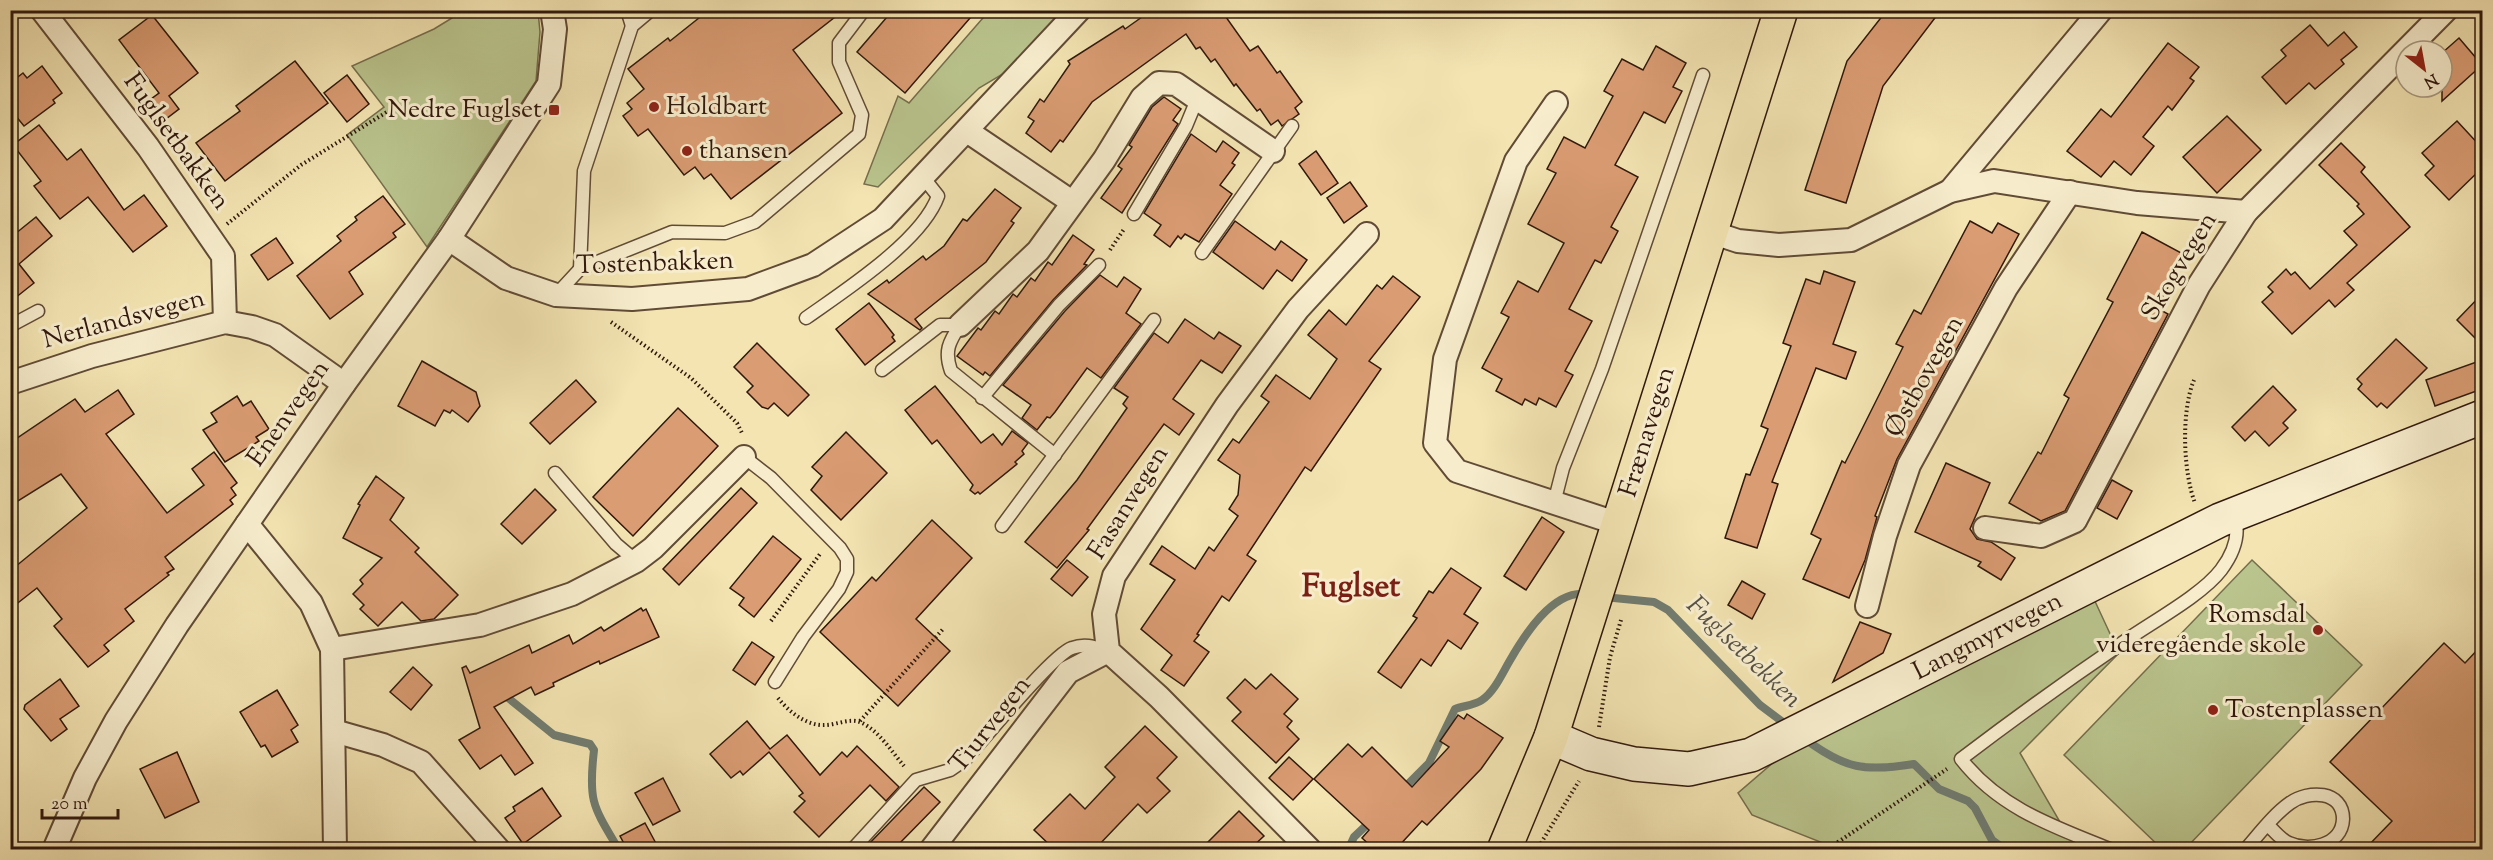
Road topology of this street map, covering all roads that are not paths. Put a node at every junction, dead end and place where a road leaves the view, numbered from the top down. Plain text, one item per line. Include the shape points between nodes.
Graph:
1 (42, 10) edge
2 (552, 10) edge
3 (627, 10) edge
4 (651, 10) edge
5 (864, 10) edge
6 (1079, 10) edge
7 (1780, 10) edge
8 (2101, 10) edge
9 (2446, 10) edge
10 (632, 26) junction
11 (1703, 75) dead end
12 (1198, 97) junction
13 (1556, 103) dead end
14 (1292, 126) dead end
15 (967, 131) junction
16 (1273, 151) junction
17 (923, 177) junction
18 (1950, 191) junction
19 (2070, 192) junction
20 (1071, 202) junction
21 (2246, 212) junction
22 (1134, 214) road end
23 (1711, 232) junction
24 (1367, 234) dead end
25 (449, 239) junction
26 (1202, 253) dead end
27 (1099, 265) road end
28 (580, 269) junction
29 (556, 295) junction
30 (38, 311) dead end
31 (806, 318) dead end
32 (1154, 320) dead end
33 (225, 322) junction
34 (960, 325) junction
35 (10, 326) edge
36 (882, 370) dead end
37 (10, 383) edge
38 (344, 384) junction
39 (982, 398) junction
40 (2482, 417) edge
41 (1055, 455) junction
42 (744, 457) joint
43 (555, 473) dead end
44 (1554, 503) junction
45 (2233, 514) junction
46 (247, 524) junction
47 (1619, 524) junction
48 (1002, 526) dead end
49 (1985, 528) dead end
50 (636, 561) junction
51 (1867, 606) dead end
52 (332, 649) junction
53 (1108, 651) junction
54 (775, 682) road end
55 (333, 731) junction
56 (1551, 737) junction
57 (2268, 825) junction
58 (54, 849) edge
59 (335, 849) edge
60 (499, 849) edge
61 (852, 849) edge
62 (931, 849) edge
63 (1310, 849) edge
64 (1504, 849) edge
65 (2112, 849) edge
66 (2245, 849) edge

1 - 33 street, Fuglsetbakken via 148,147 223,256
2 - 25 street, Enenvegen via 555,29 549,84
3 - 10 lane
4 - 10 lane
5 - 28 lane via 839,43 840,62 862,115 859,134 755,222 724,233 672,232
6 - 15 street, Tostenbakken
7 - 23 main road, Frænavegen
8 - 18 street
9 - 21 street, Skogvegen
10 - 28 lane via 584,171
11 - 44 lane via 1602,369 1563,468
12 - 16 street
12 - 20 street via 1176,84 1160,83 1142,98 1104,160
12 - 22 lane via 1186,126
13 - 44 street via 1516,161 1445,359 1435,443 1457,471
14 - 16 lane
15 - 17 street, Tostenbakken
15 - 20 street
16 - 26 lane
17 - 29 street, Tostenbakken via 883,219 813,265 748,289 632,298
17 - 31 lane via 938,196 926,219 858,281
18 - 19 street via 1994,181
18 - 23 street via 1851,240 1779,245 1738,241
19 - 21 street via 2137,203
19 - 51 street, Østbovegen via 2006,288 1909,465
20 - 34 street via 1038,251
21 - 49 street, Skogvegen via 2199,285 2075,521 2041,536
23 - 47 main road, Frænavegen
24 - 53 street, Fasanvegen via 1298,309 1227,405 1114,576 1104,614
25 - 29 street, Tostenbakken via 506,278
25 - 38 street, Enenvegen
27 - 39 lane via 1059,304
28 - 29 lane
30 - 35 lane
32 - 41 lane
33 - 37 street, Nerlandsvegen via 92,356
33 - 38 street, Nerlandsvegen via 274,335
34 - 36 lane via 940,325
34 - 39 lane via 947,344 946,356 951,371
38 - 46 street, Enenvegen
39 - 41 lane
40 - 45 main road, Langmyrvegen
41 - 48 lane
42 - 50 street
42 - 54 lane via 771,478 832,539 847,560 847,572 839,589
43 - 50 lane via 616,544
44 - 47 street
45 - 56 main road, Langmyrvegen via 1751,755 1689,769 1634,764 1591,754
45 - 65 lane via 2238,528 2234,547 2220,571 1961,759 1974,776 2005,802
46 - 52 street via 311,603
46 - 58 street, Enenvegen via 116,721 85,778
47 - 56 main road, Frænavegen
50 - 52 street via 572,594 480,625
52 - 55 street
53 - 61 lane via 1088,645 1070,648 966,759 950,770 916,780
53 - 62 street, Tiurvegen via 1068,672
53 - 63 street
55 - 59 street
55 - 60 street via 383,745 421,762
56 - 64 main road, Frænavegen
57 - 57 lane via 2287,843 2320,847 2339,832 2343,820 2341,808 2328,796 2312,793 2290,803
57 - 66 lane

